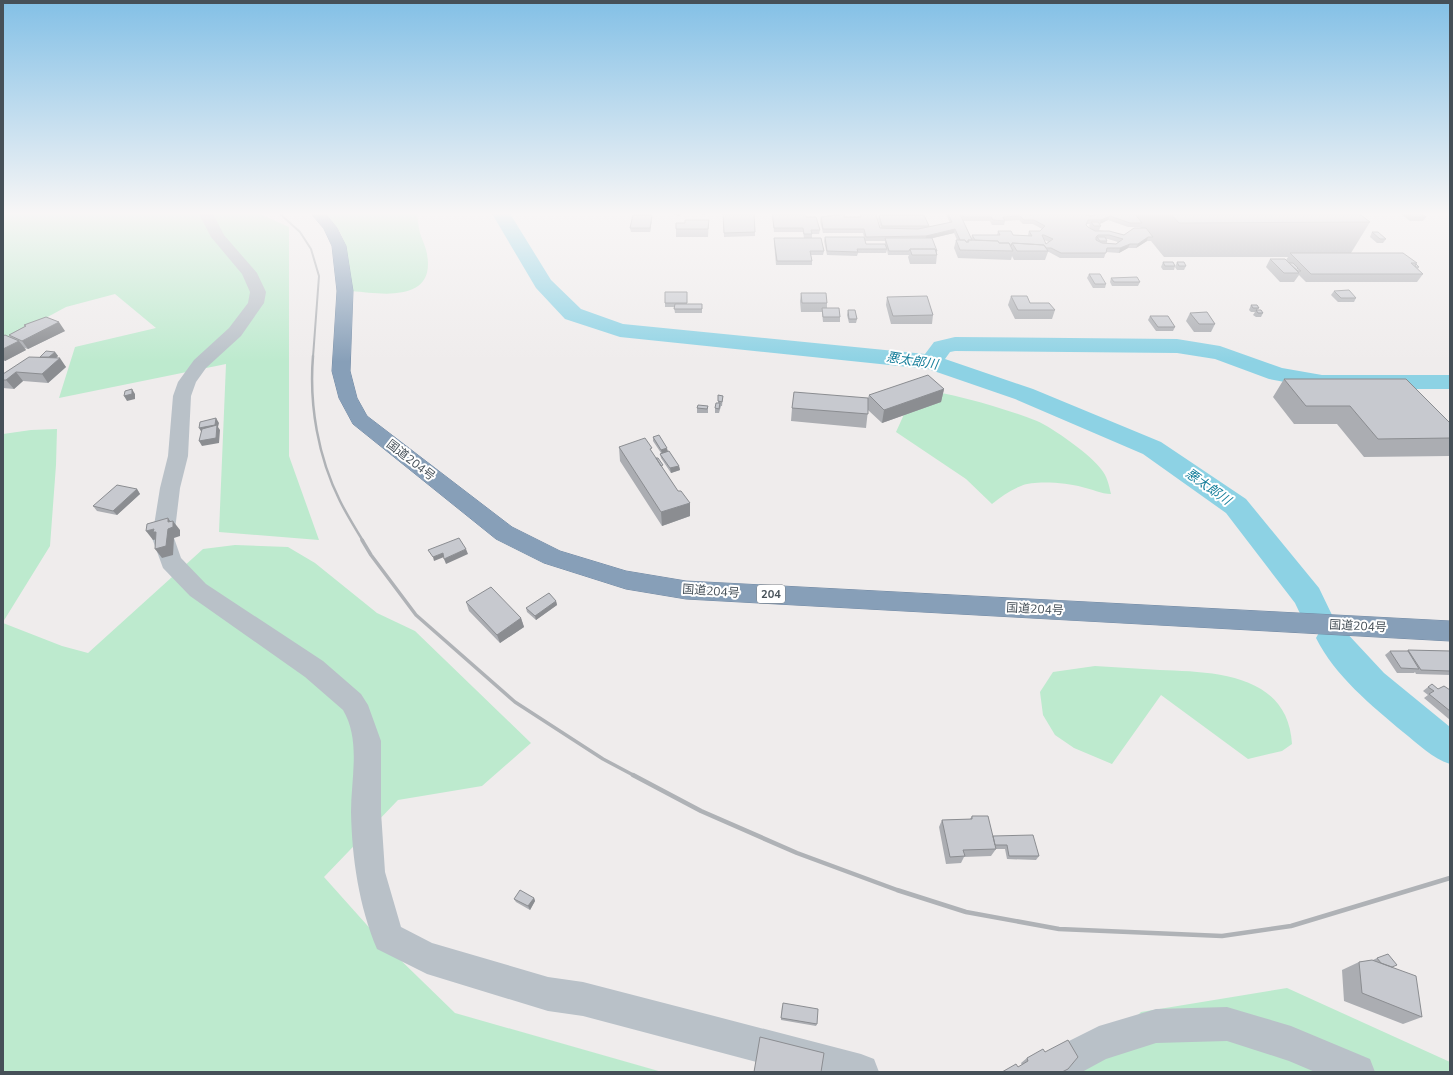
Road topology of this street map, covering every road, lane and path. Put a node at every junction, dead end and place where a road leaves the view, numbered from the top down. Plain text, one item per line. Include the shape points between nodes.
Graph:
1 (240, 262) edge
2 (341, 262) edge
3 (1450, 631) edge
4 (861, 1072) edge
5 (1046, 1072) edge
6 (1357, 1072) edge

1 - 4 street via 249,273 258,292 256,303 235,332 200,364 187,382 182,396 178,456 170,488 163,538 171,562 198,590 314,669 352,702 359,713 367,741 366,812 370,872 388,938 427,958 548,994 583,999
2 - 3 highway, 国道204号 / 204 via 345,291 342,371 348,398 360,420 504,534 552,557 626,580 686,590
5 - 6 street via 1099,1044 1156,1026 1227,1024 1291,1044

